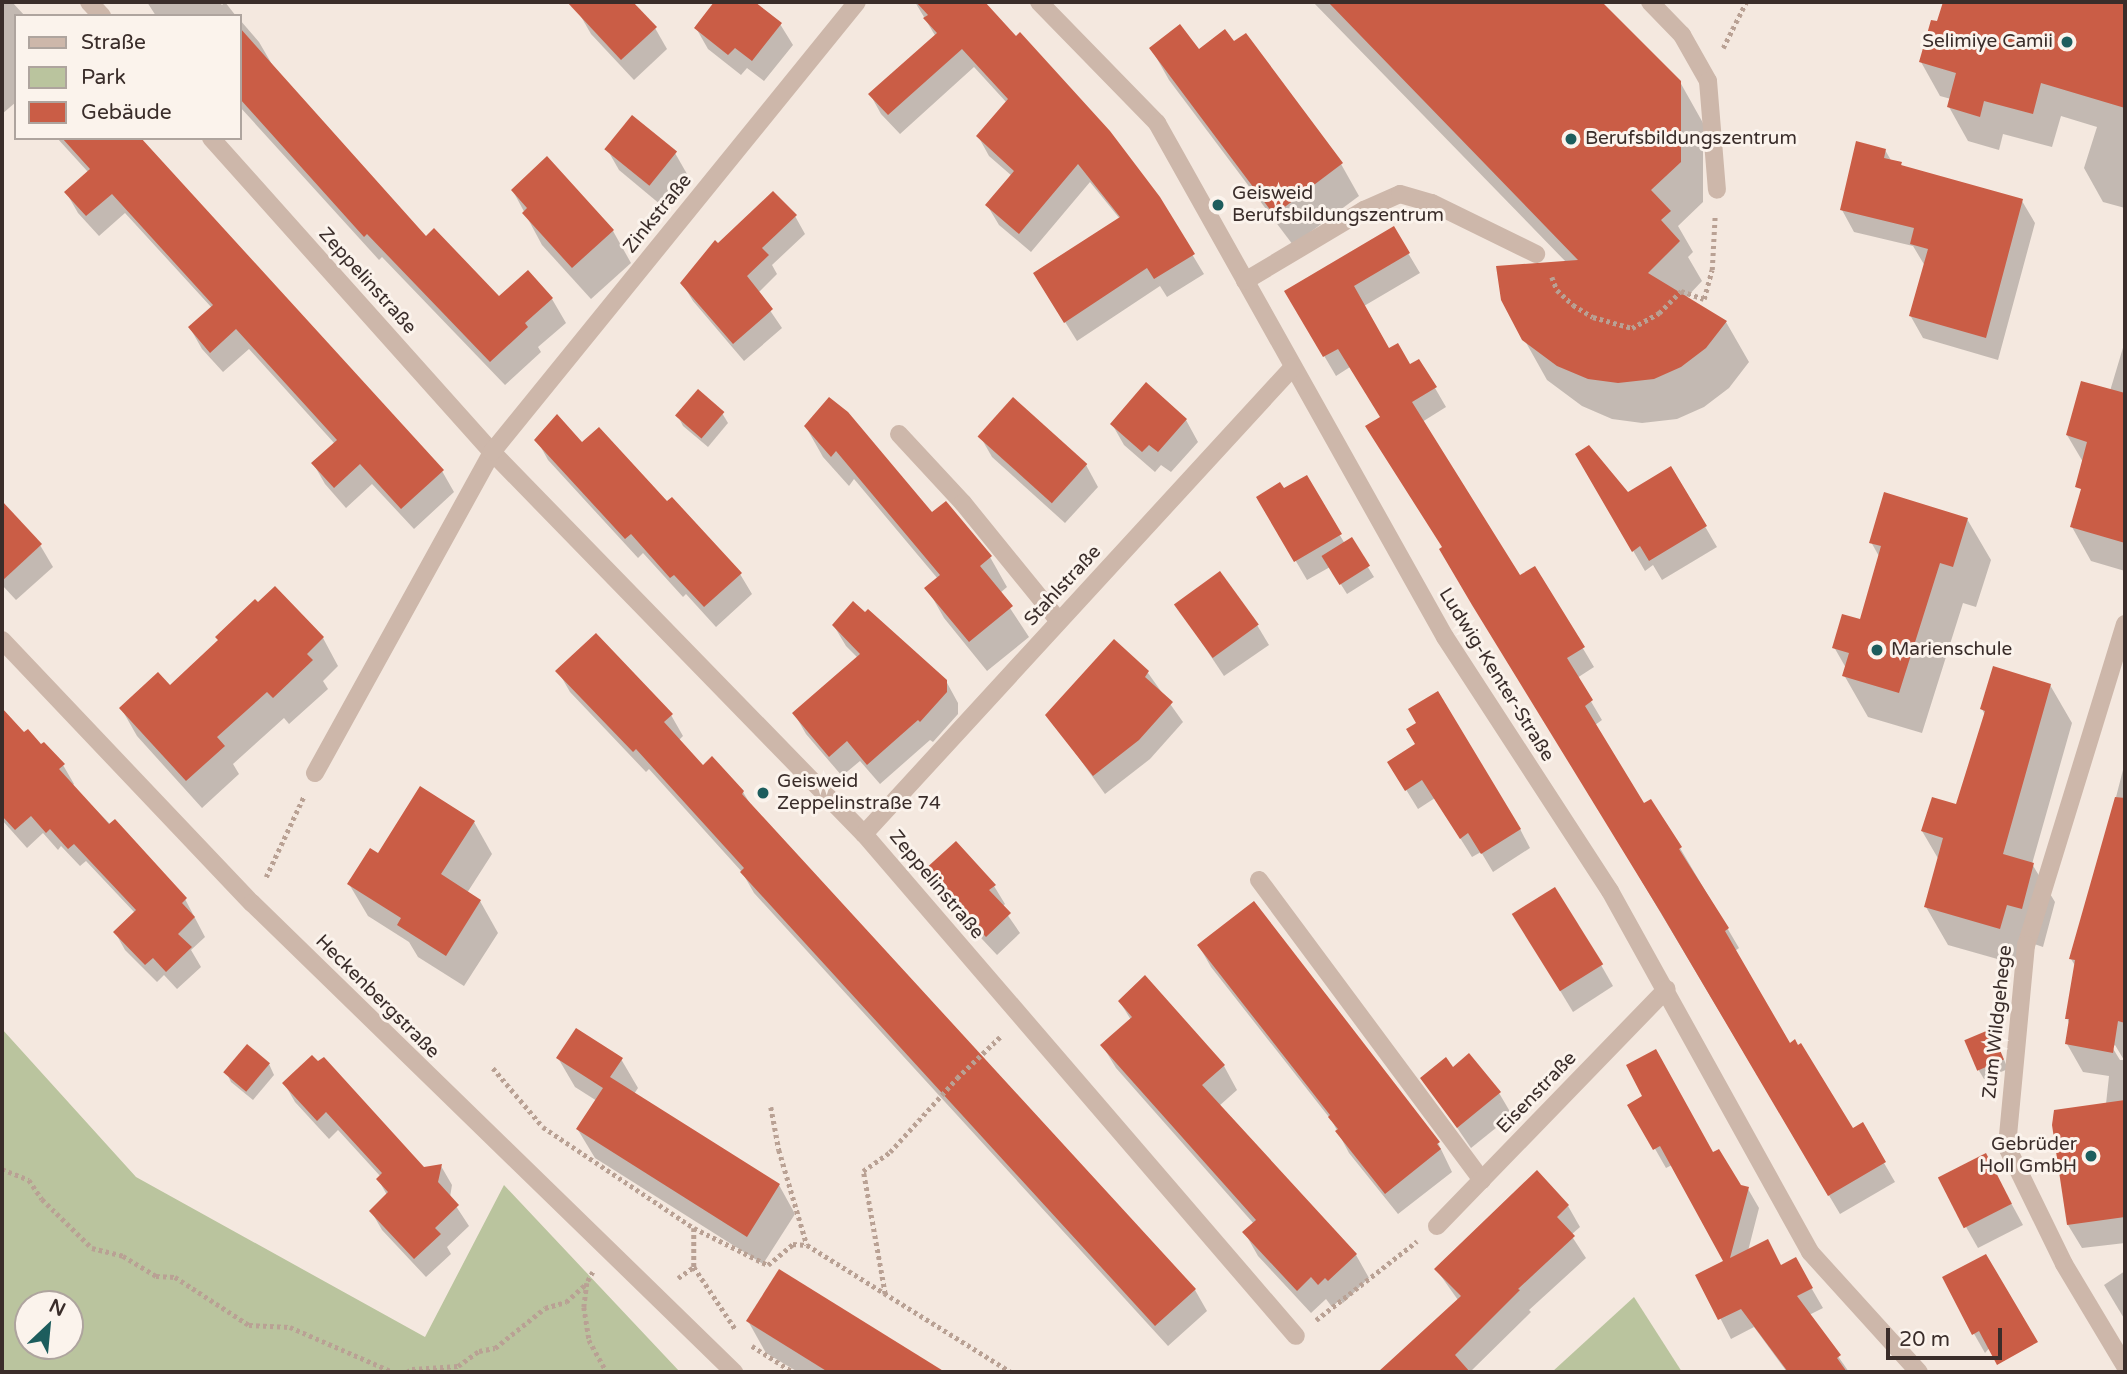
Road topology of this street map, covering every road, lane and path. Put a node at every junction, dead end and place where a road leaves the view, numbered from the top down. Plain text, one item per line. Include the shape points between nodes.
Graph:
1 (857, 2) edge
2 (1038, 2) edge
3 (1650, 2) edge
4 (1746, 2) edge
5 (1708, 81) junction
6 (213, 140) edge
7 (1717, 190) joint
8 (1536, 254) joint
9 (1245, 281) junction
10 (1293, 367) junction
11 (899, 434) dead end
12 (492, 452) junction
13 (1059, 621) junction
14 (2125, 624) edge
15 (2, 639) edge
16 (315, 774) joint
17 (864, 834) junction
18 (278, 852) dead end
19 (1259, 880) dead end
20 (1667, 989) junction
21 (1021, 1018) junction
22 (493, 1068) dead end
23 (771, 1107) dead end
24 (2, 1169) edge
25 (1482, 1180) junction
26 (1437, 1226) joint
27 (694, 1228) junction
28 (807, 1245) junction
29 (607, 1251) junction
30 (587, 1283) junction
31 (885, 1295) junction
32 (1296, 1336) joint
33 (743, 1338) dead end
34 (748, 1344) dead end
35 (2125, 1366) edge
36 (393, 1372) edge
37 (407, 1372) edge
38 (607, 1372) edge
39 (734, 1372) edge
40 (793, 1372) edge
41 (1011, 1372) edge
42 (1919, 1372) edge

1 - 12 street, Zinkstraße
2 - 9 street, Ludwig-Kenter-Straße via 1157,123
3 - 5 street via 1682,35
4 - 5 path
5 - 7 street
6 - 12 street, Zeppelinstraße
7 - 8 path via 1712,270 1704,299 1681,291 1658,313 1632,328 1593,317 1573,305 1557,290 1546,260
8 - 9 street via 1432,203 1401,194 1364,210
9 - 10 street, Ludwig-Kenter-Straße
10 - 13 street, Stahlstraße
10 - 20 street, Ludwig-Kenter-Straße via 1445,638 1610,891
11 - 13 street via 963,503
12 - 16 street
12 - 17 street, Zeppelinstraße
13 - 17 street, Stahlstraße
14 - 35 street, Zum Wildgehege via 2026,945 2007,1147 2064,1264
15 - 29 street, Heckenbergstraße via 252,903
16 - 18 path
17 - 21 street, Zeppelinstraße
19 - 25 street
20 - 25 street, Eisenstraße
20 - 42 street, Ludwig-Kenter-Straße via 1810,1252
21 - 31 path via 957,1078 890,1152 863,1171
21 - 32 street, Zeppelinstraße
22 - 27 path via 543,1127
23 - 28 path
24 - 36 path via 29,1180 92,1248 124,1256 156,1276 176,1277 249,1325 290,1327
25 - 26 street, Eisenstraße
26 - 32 path
27 - 28 path via 768,1265 793,1244
27 - 33 path via 694,1266
28 - 31 path
29 - 30 path
29 - 39 street, Heckenbergstraße
30 - 37 path via 566,1302 545,1308 495,1348 479,1351 458,1366
30 - 38 path via 584,1307 589,1340
31 - 41 path
34 - 40 path

